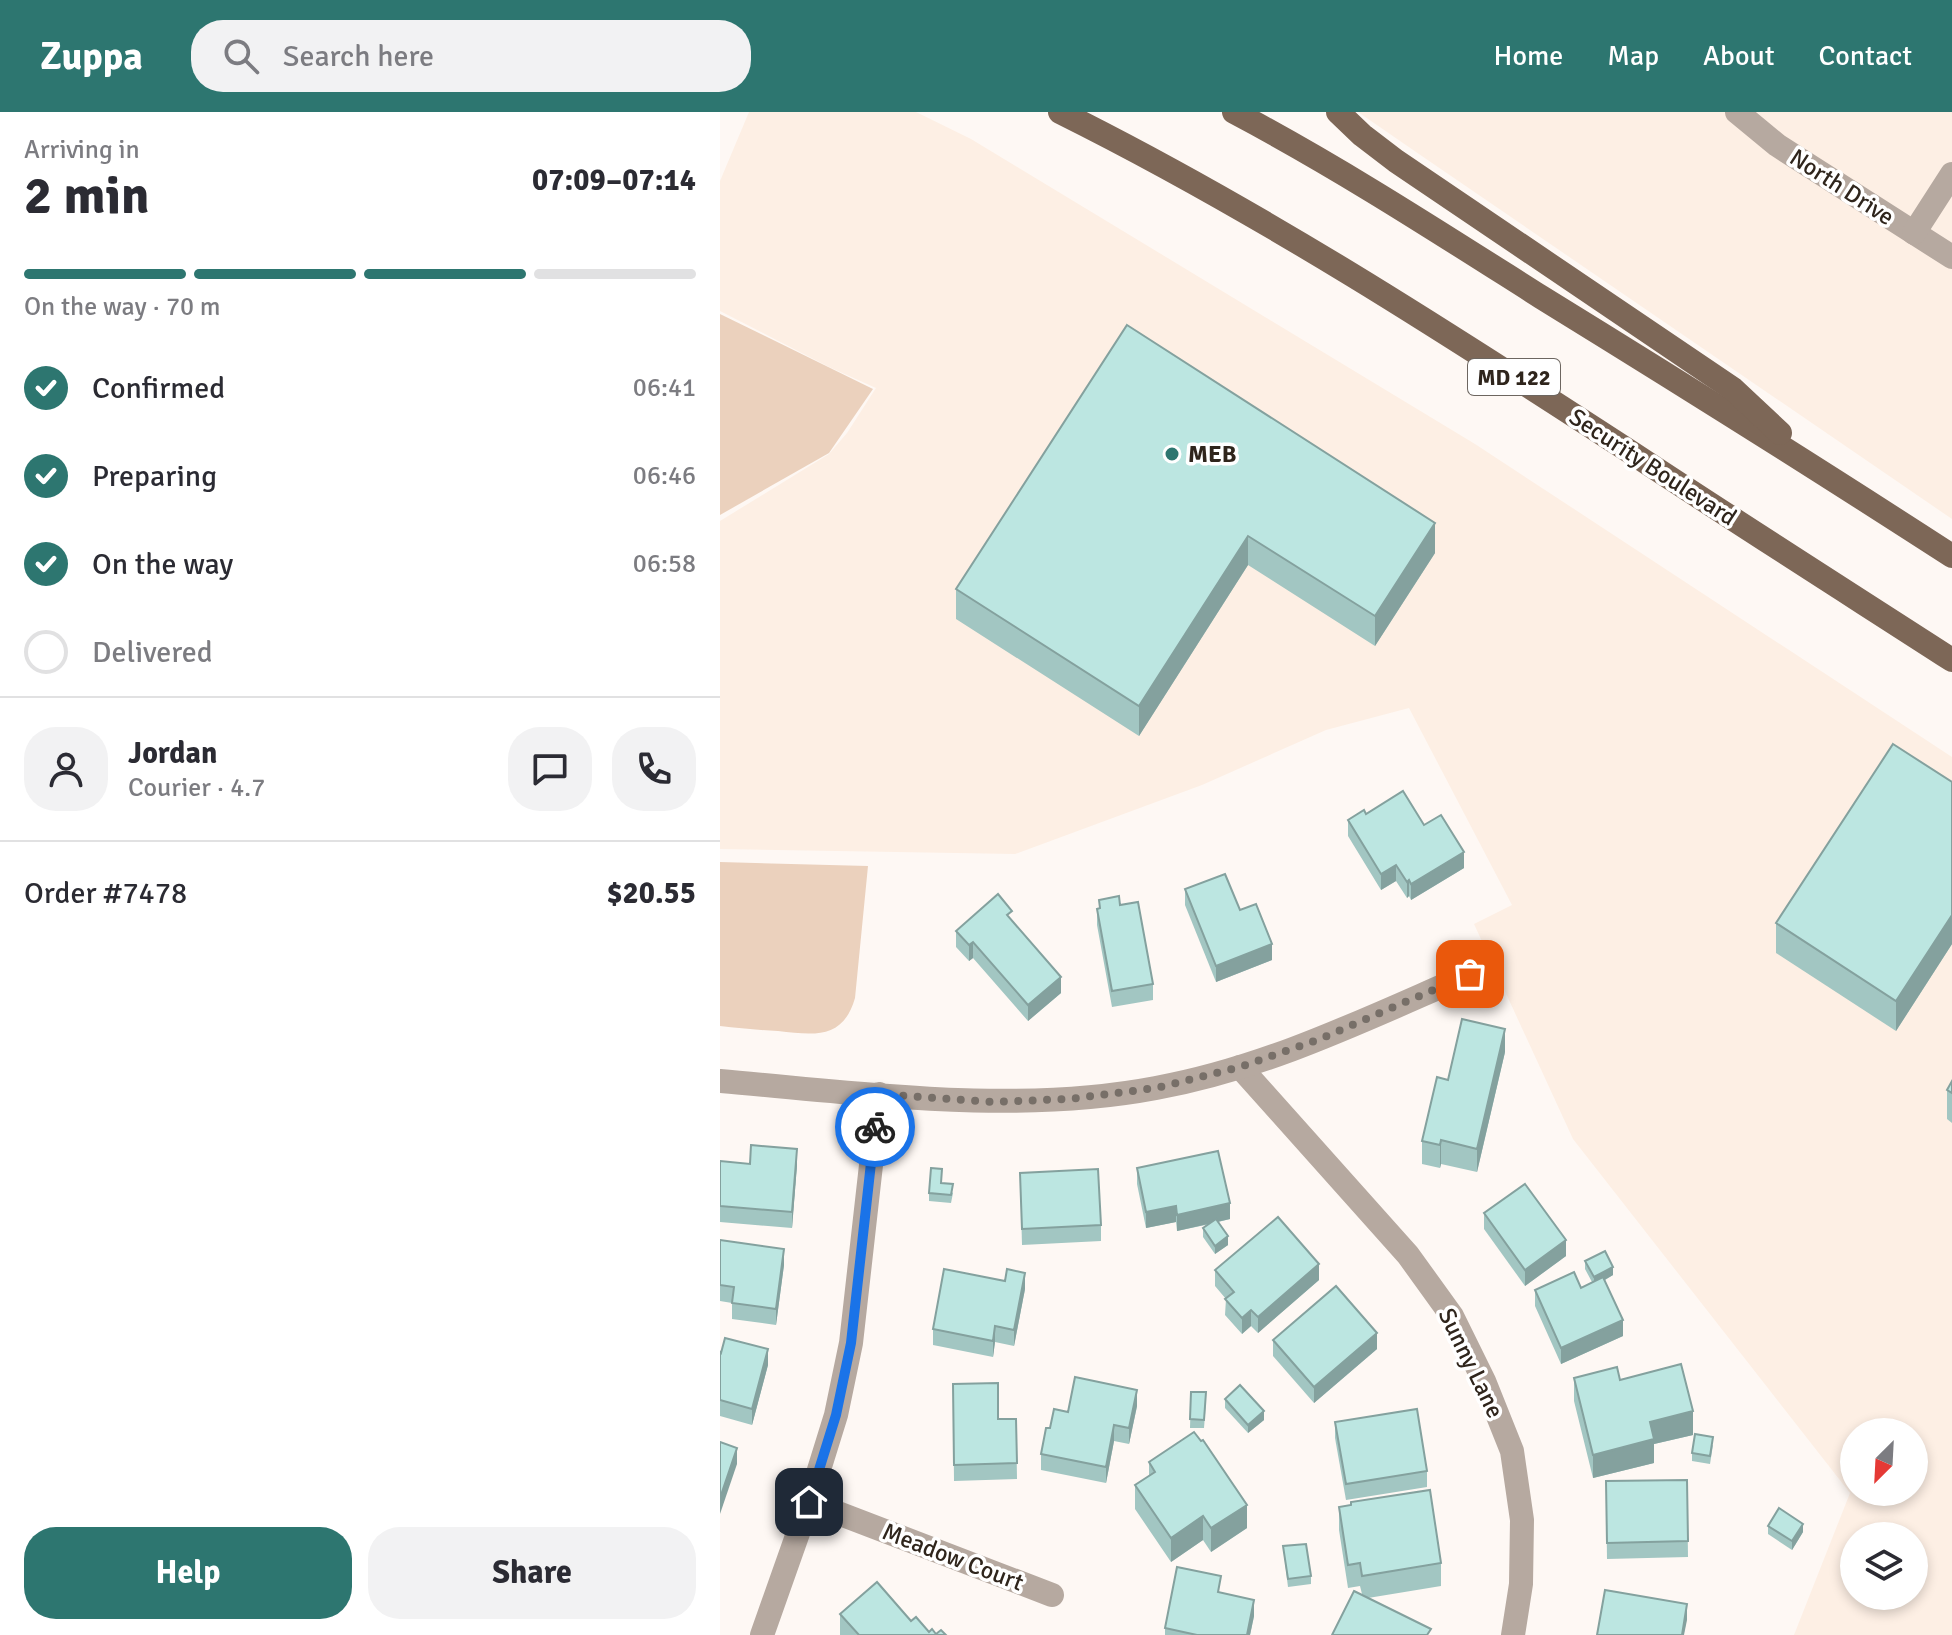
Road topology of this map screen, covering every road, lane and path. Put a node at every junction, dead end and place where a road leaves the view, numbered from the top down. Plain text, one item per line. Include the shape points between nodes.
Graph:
1 (1234, 112) edge
2 (1338, 112) edge
3 (1737, 112) edge
4 (1063, 113) edge
5 (1952, 174) edge
6 (1914, 233) junction
7 (1952, 257) edge
8 (1822, 472) junction
9 (1952, 556) edge
10 (1952, 660) edge
11 (1470, 974) dead end
12 (1240, 1067) junction
13 (720, 1081) edge
14 (879, 1094) junction
15 (809, 1502) junction
16 (1052, 1595) dead end
17 (762, 1635) edge
18 (1513, 1635) edge

1 - 8 main road via 1378,195
2 - 8 main road via 1396,161 1733,389
3 - 6 street, North Drive via 1777,145
4 - 10 main road, Security Boulevard / MD 122 via 1350,274
5 - 6 street
6 - 7 street, North Drive
8 - 9 main road
11 - 12 street via 1320,1039
12 - 14 street via 1156,1088 1069,1099 992,1102
12 - 18 street, Sunny Lane via 1408,1255 1452,1316 1484,1381 1512,1451 1522,1520
13 - 14 street
14 - 15 street via 851,1343
15 - 16 street, Meadow Court
15 - 17 street

